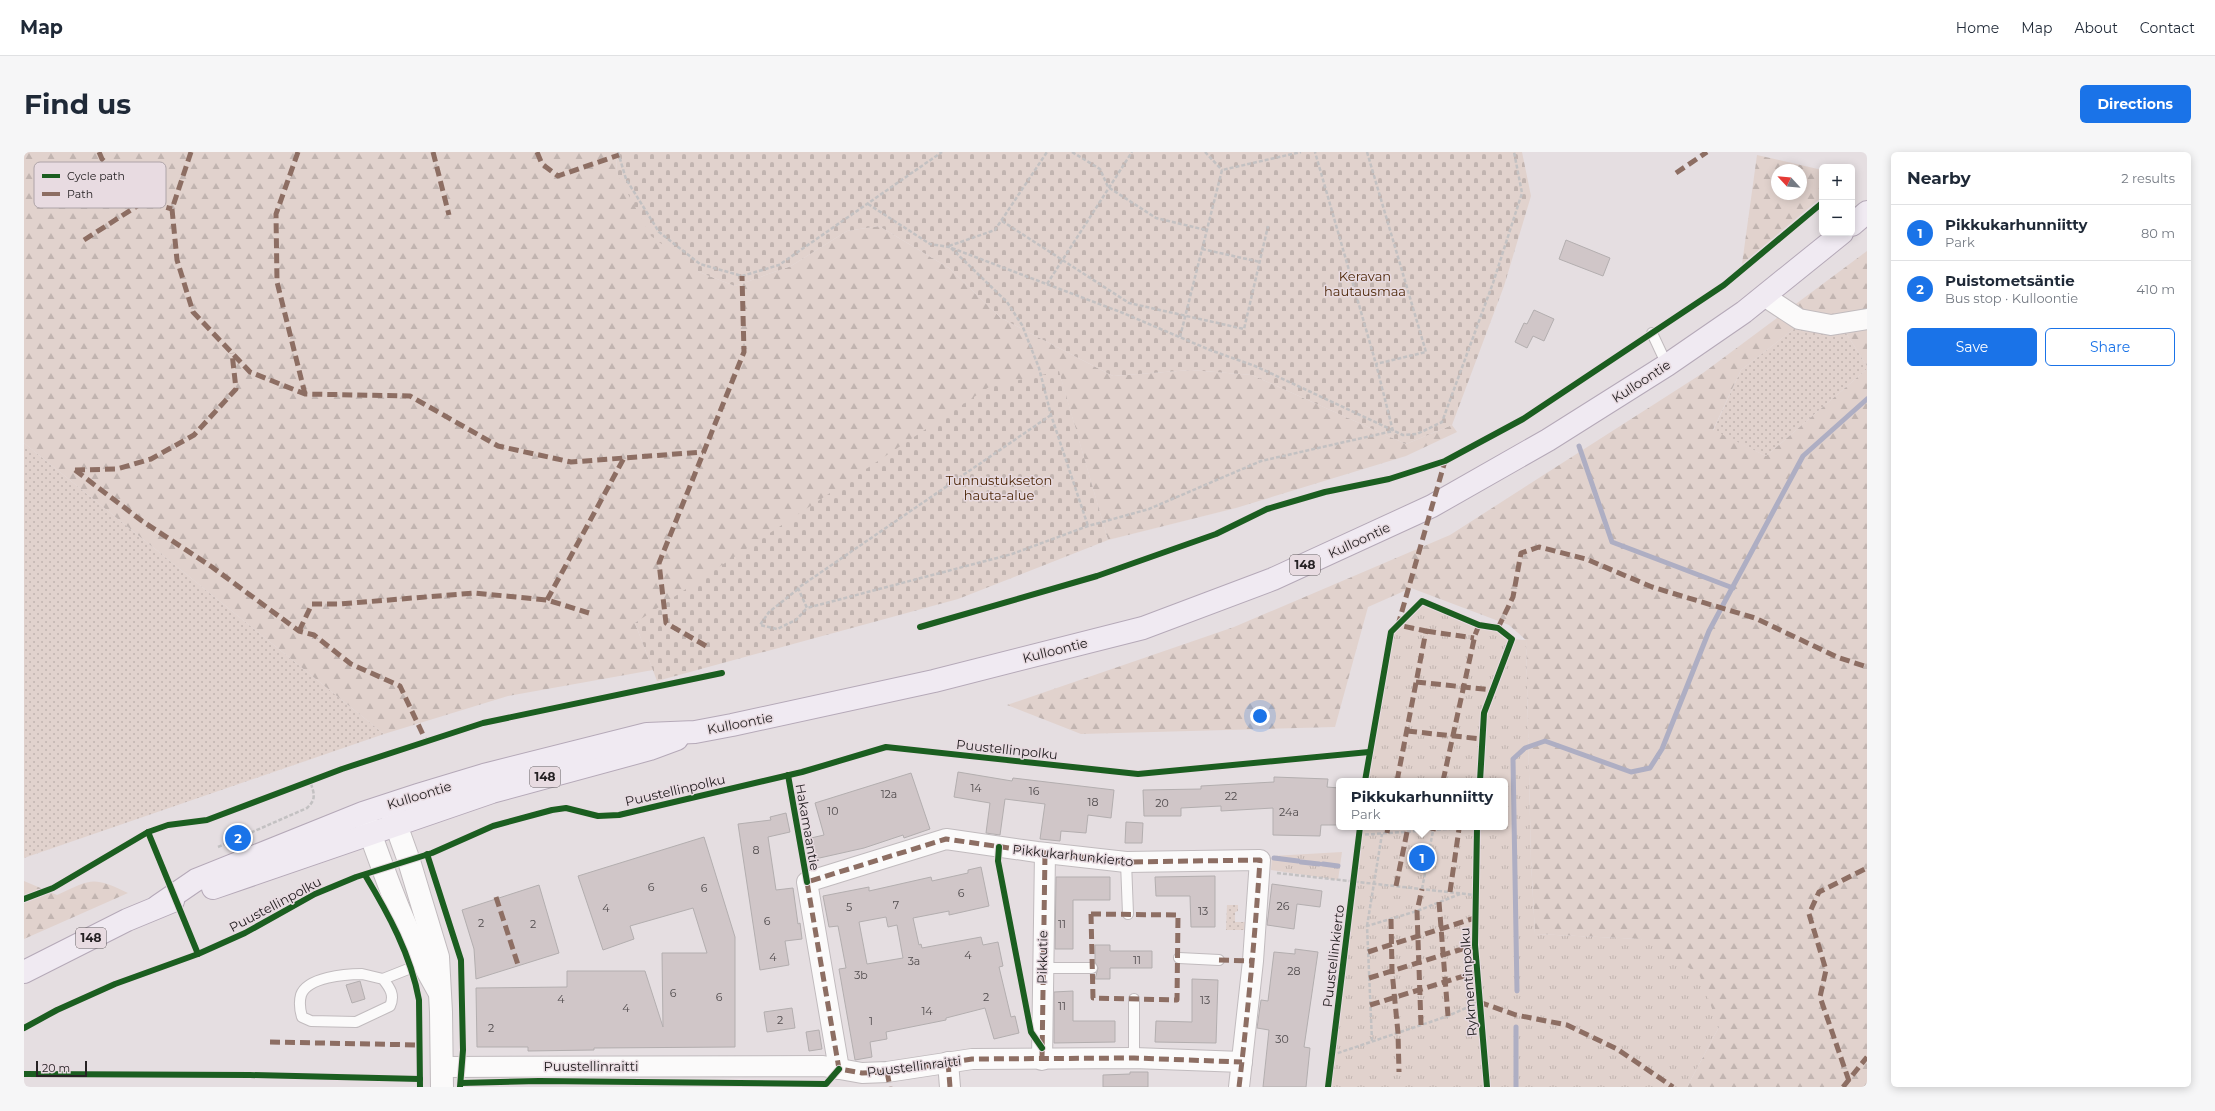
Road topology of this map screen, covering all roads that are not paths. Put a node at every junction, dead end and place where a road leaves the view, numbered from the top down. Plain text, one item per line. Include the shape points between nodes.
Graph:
1 (1867, 212) edge
2 (1855, 222) edge
3 (1838, 236) edge
4 (1764, 296) junction
5 (1867, 319) edge
6 (1652, 333) dead end
7 (1667, 365) junction
8 (695, 732) junction
9 (389, 804) junction
10 (363, 813) junction
11 (396, 826) junction
12 (371, 835) junction
13 (1045, 853) junction
14 (1126, 862) junction
15 (158, 906) junction
16 (1128, 914) dead end
17 (1178, 958) dead end
18 (430, 960) junction
19 (1219, 960) dead end
20 (1042, 968) junction
21 (1092, 968) dead end
22 (24, 972) edge
23 (383, 979) junction
24 (1134, 999) dead end
25 (1134, 1058) junction
26 (1042, 1060) junction
27 (948, 1062) junction
28 (1242, 1062) junction
29 (839, 1069) junction
30 (442, 1077) edge
31 (888, 1080) edge
32 (950, 1087) edge
33 (1239, 1087) edge

1 - 2 main road
3 - 4 main road, Kulloontie / 148
4 - 5 street via 1799,319 1831,325
4 - 7 main road, Kulloontie / 148
6 - 7 lane
7 - 8 main road, Kulloontie / 148 via 1548,440 1432,506 1273,580 1143,628 934,681
8 - 9 main road, Kulloontie / 148 via 647,734 484,775
8 - 11 main road, Kulloontie / 148 via 650,749 492,792
9 - 10 main road, Kulloontie / 148
9 - 11 street
10 - 12 street
10 - 15 main road, Kulloontie / 148 via 196,880
11 - 12 main road, Kulloontie / 148
11 - 18 street
12 - 15 main road, Kulloontie / 148
12 - 18 street
13 - 14 street, Pikkukarhunkierto
13 - 20 street, Pikkutie
13 - 29 street, Pikkukarhunkierto via 946,839 807,882
14 - 16 lane
14 - 28 street, Pikkukarhunkierto via 1260,860
15 - 22 main road, Kulloontie / 148
17 - 19 lane
18 - 23 lane
18 - 30 street via 440,994
20 - 21 lane
20 - 26 street, Pikkutie
23 - 23 lane via 391,990 393,999 390,1006 378,1013 356,1022 311,1020 302,1017 301,994 313,983 352,974
24 - 25 lane
25 - 26 street, Puustellinraitti
25 - 28 street, Puustellinraitti
26 - 27 street, Puustellinraitti via 972,1059
27 - 31 street, Puustellinraitti
27 - 32 street
28 - 33 street
29 - 30 street, Puustellinraitti via 823,1066
29 - 31 street, Puustellinraitti

